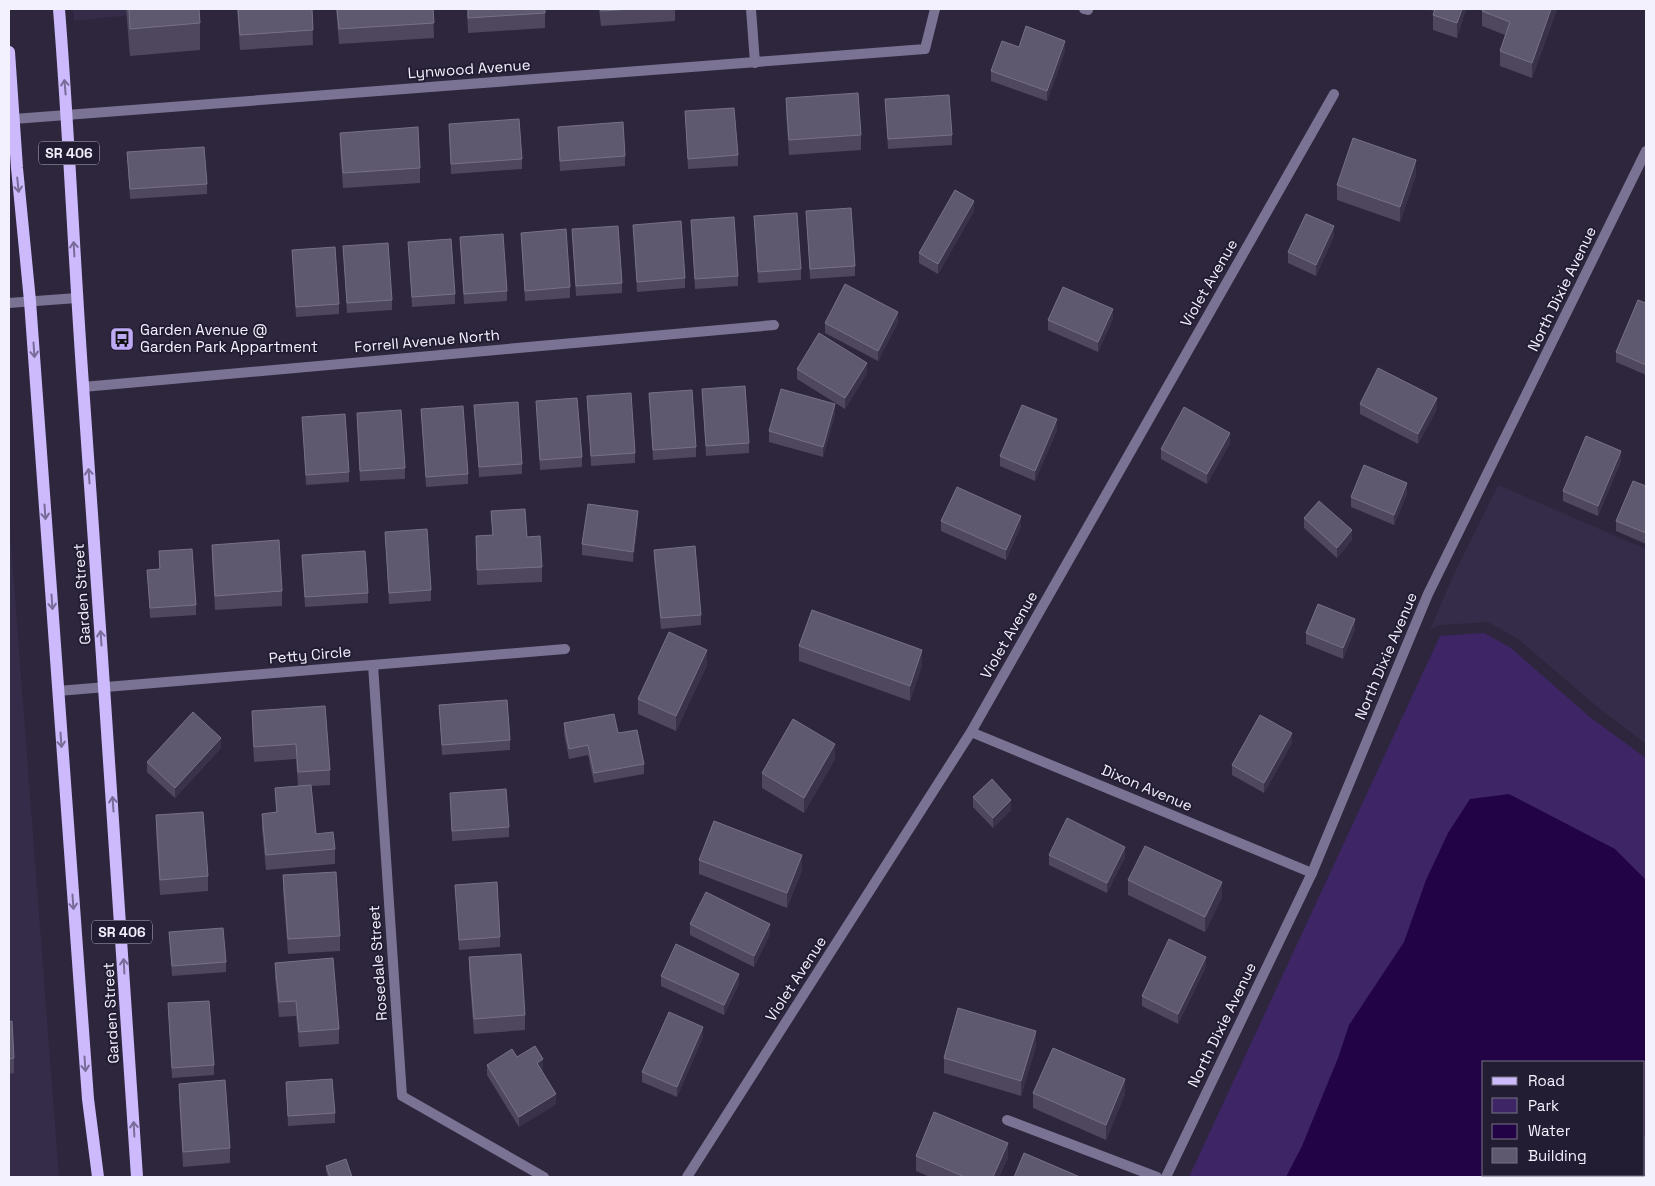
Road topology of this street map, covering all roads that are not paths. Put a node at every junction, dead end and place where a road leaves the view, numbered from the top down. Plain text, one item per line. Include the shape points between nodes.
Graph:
1 (58, 9) edge
2 (751, 9) edge
3 (936, 9) edge
4 (9, 52) edge
5 (755, 62) junction
6 (1334, 94) dead end
7 (68, 115) junction
8 (14, 119) junction
9 (1646, 151) edge
10 (77, 298) junction
11 (30, 301) junction
12 (9, 303) edge
13 (774, 325) dead end
14 (83, 387) junction
15 (565, 650) dead end
16 (373, 665) junction
17 (104, 686) junction
18 (58, 691) junction
19 (971, 732) junction
20 (1312, 873) junction
21 (1007, 1120) dead end
22 (98, 1177) edge
23 (137, 1177) edge
24 (544, 1177) edge
25 (687, 1177) edge
26 (1157, 1177) edge
27 (1166, 1177) edge

7 -> 1 main road, Garden Street / SR 406
2 - 5 street
3 - 5 street, Lynwood Avenue via 925,50
4 - 8 main road, Garden Street / SR 406
5 - 7 street, Lynwood Avenue
6 - 19 street, Violet Avenue
7 - 8 street, Lynwood Avenue
10 -> 7 main road, Garden Street / SR 406
8 -> 11 main road, Garden Street / SR 406
9 - 20 street, North Dixie Avenue via 1428,594
10 - 11 street
10 - 14 main road, Garden Street / SR 406
11 - 12 street
11 -> 18 main road, Garden Street / SR 406
13 - 14 street, Forrell Avenue North
17 -> 14 main road, Garden Street / SR 406
15 - 16 street, Petty Circle
16 - 17 street, Petty Circle
16 - 24 street, Rosedale Street via 402,1096
17 - 18 street, Petty Circle
23 -> 17 main road, Garden Street / SR 406
18 -> 22 main road, Garden Street / SR 406 via 88,1099
19 - 20 street, Dixon Avenue
19 - 25 street, Violet Avenue
20 - 27 street, North Dixie Avenue
21 - 26 street

